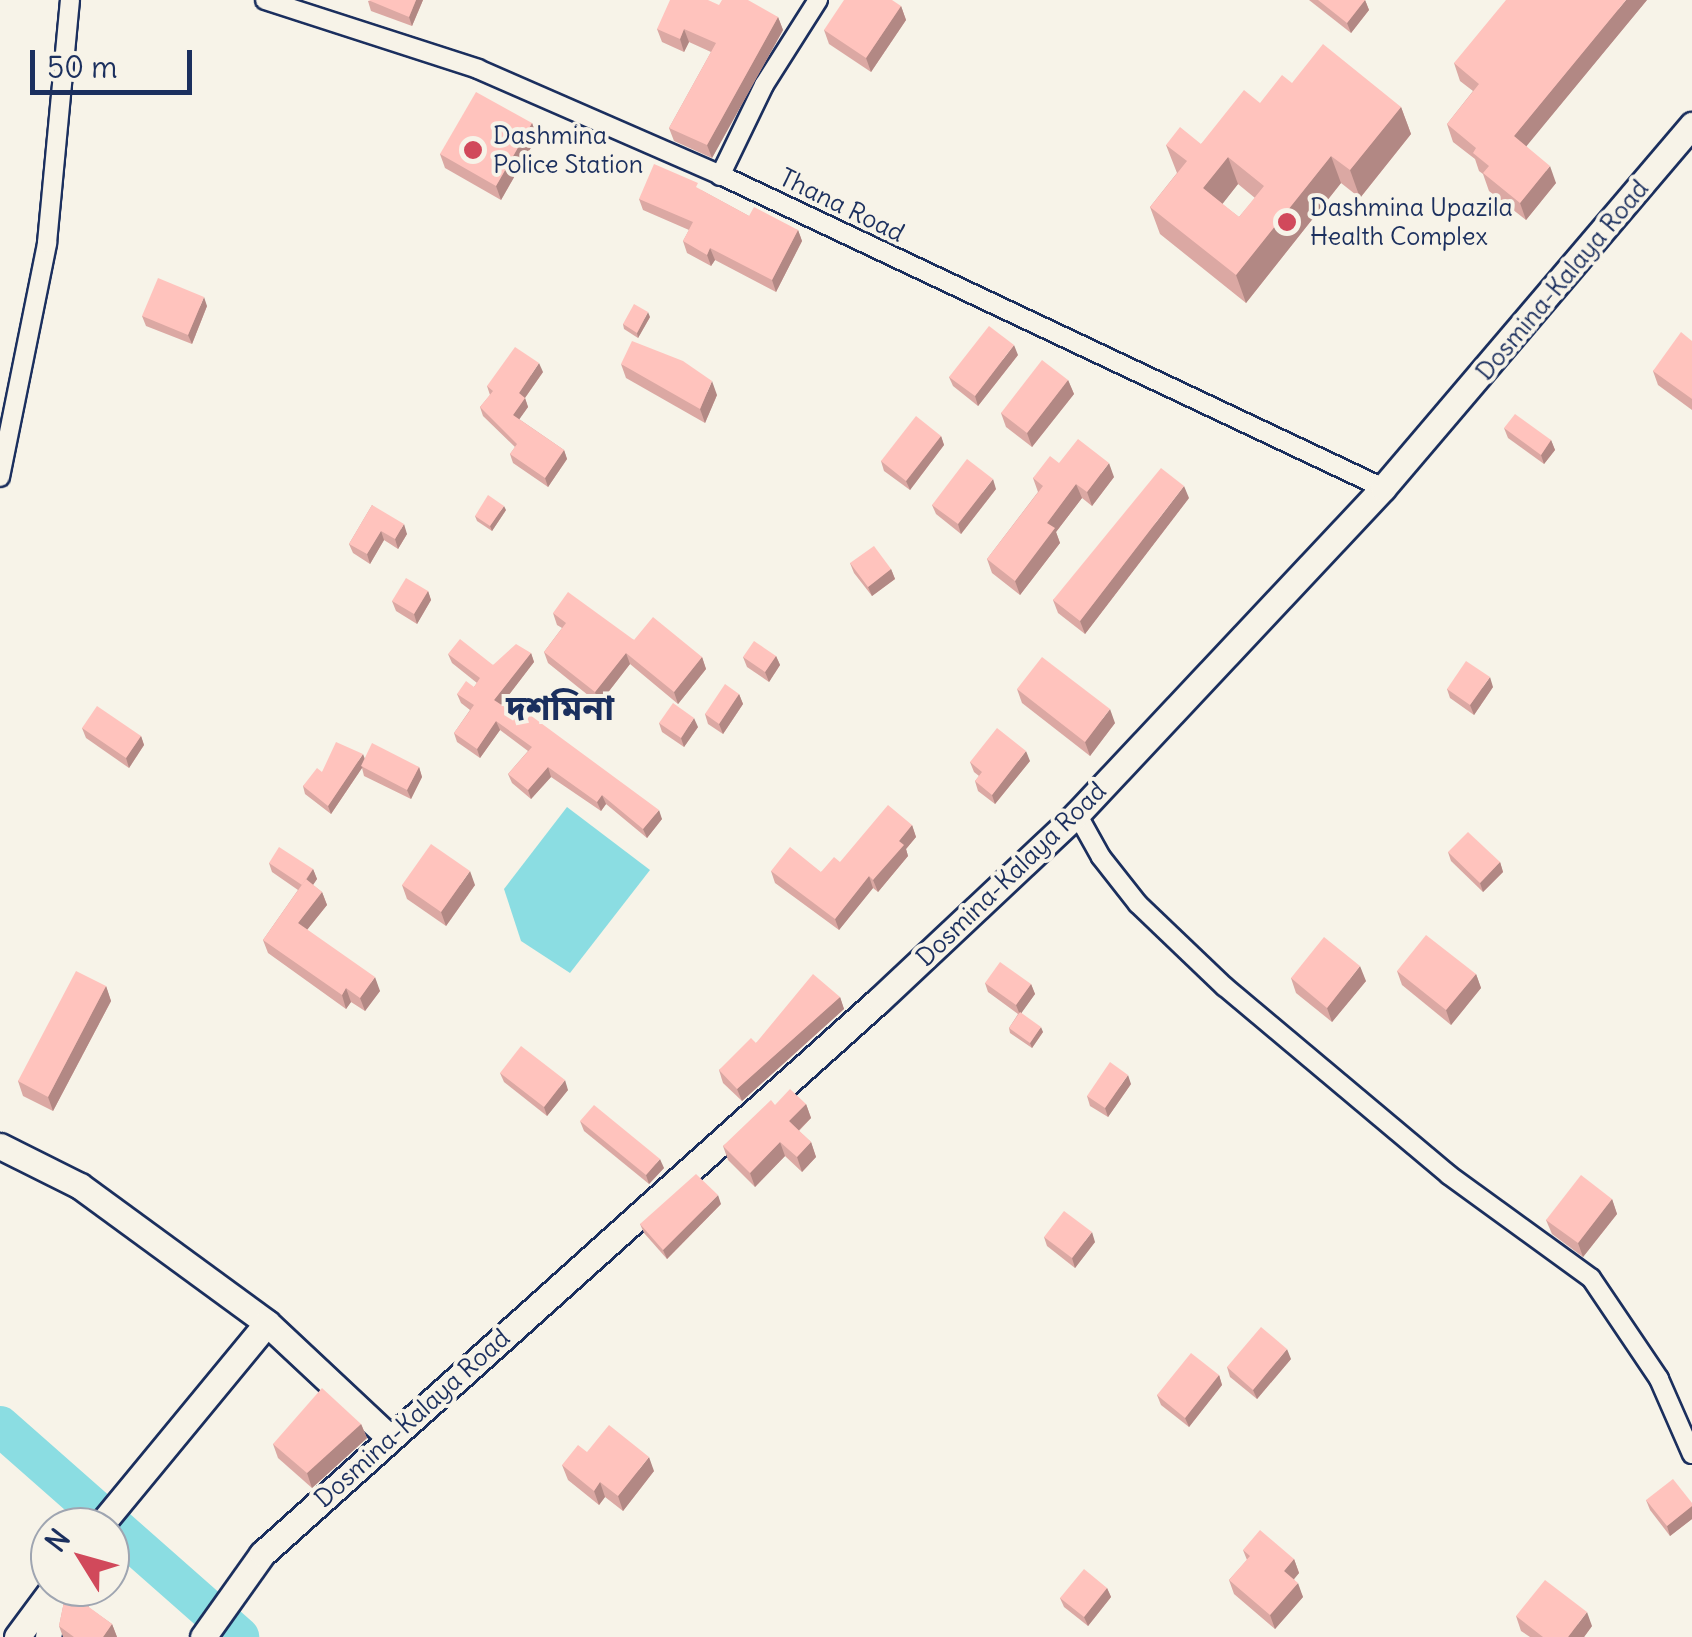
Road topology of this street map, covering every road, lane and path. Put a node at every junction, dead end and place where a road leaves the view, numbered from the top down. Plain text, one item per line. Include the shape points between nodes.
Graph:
1 (70, 0) edge
2 (265, 0) edge
3 (818, 0) edge
4 (1692, 125) edge
5 (720, 176) junction
6 (0, 477) edge
7 (1383, 488) junction
8 (1077, 814) junction
9 (7, 1150) edge
10 (266, 1323) junction
11 (390, 1437) junction
12 (1692, 1454) edge
13 (115, 1507) edge
14 (41, 1607) edge
15 (53, 1607) edge
16 (18, 1637) edge
17 (48, 1637) edge
18 (203, 1637) edge

1 - 6 street via 47,243
2 - 5 street, Thana Road via 478,70
3 - 5 street via 764,86
4 - 7 street, Dosmina-Kalaya Road
5 - 7 street, Thana Road
7 - 8 street, Dosmina-Kalaya Road
8 - 11 street, Dosmina-Kalaya Road
8 - 12 street via 1138,904 1225,987 1449,1174 1591,1278 1659,1379
9 - 10 street via 80,1186
10 - 11 street
10 - 13 street
11 - 18 street, Dosmina-Kalaya Road via 262,1554
14 - 16 street
15 - 17 street

